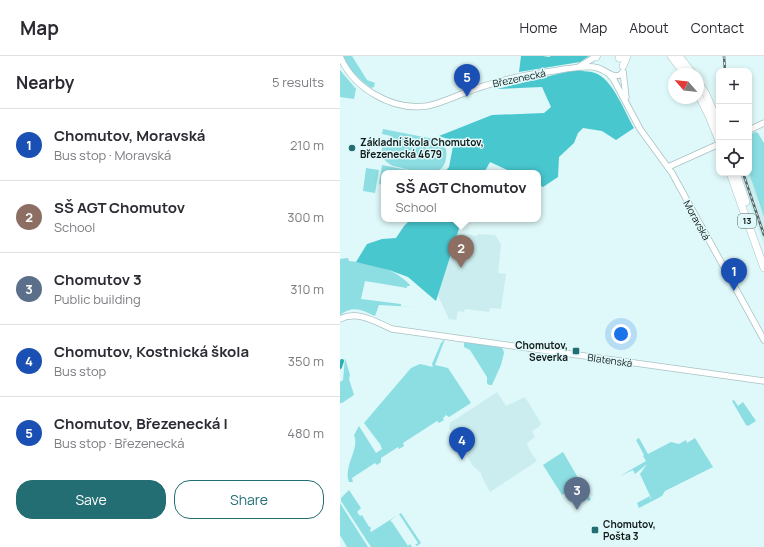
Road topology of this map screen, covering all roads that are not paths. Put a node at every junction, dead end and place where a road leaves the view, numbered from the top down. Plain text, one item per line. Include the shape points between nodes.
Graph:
1 (340, 56) edge
2 (596, 56) edge
3 (627, 56) edge
4 (671, 56) edge
5 (679, 56) edge
6 (619, 57) edge
7 (578, 67) junction
8 (599, 68) junction
9 (680, 68) edge
10 (688, 68) edge
11 (623, 69) junction
12 (609, 74) junction
13 (704, 91) edge
14 (627, 103) junction
15 (703, 104) edge
16 (716, 118) edge
17 (764, 123) edge
18 (752, 129) edge
19 (717, 140) edge
20 (716, 143) edge
21 (668, 167) junction
22 (731, 176) edge
23 (737, 176) edge
24 (764, 256) edge
25 (764, 268) edge
26 (340, 319) edge
27 (764, 340) edge
28 (764, 382) edge

1 - 7 street, Březenecká via 345,67 366,88 380,98 409,106 426,106 441,102 514,77
2 - 7 street
2 - 8 street
3 - 11 highway
4 - 9 highway
5 - 10 highway
6 - 11 street
7 - 8 street
8 - 12 street
11 - 12 street via 620,76
11 - 14 street
12 - 14 street
13 - 16 highway
14 - 21 street, Moravská via 640,129
15 - 19 highway
17 - 18 street
20 - 21 street
21 - 27 street, Moravská
22 - 25 highway, 13
23 - 24 highway, 13
26 - 28 street, Blatenská via 358,315 392,328

